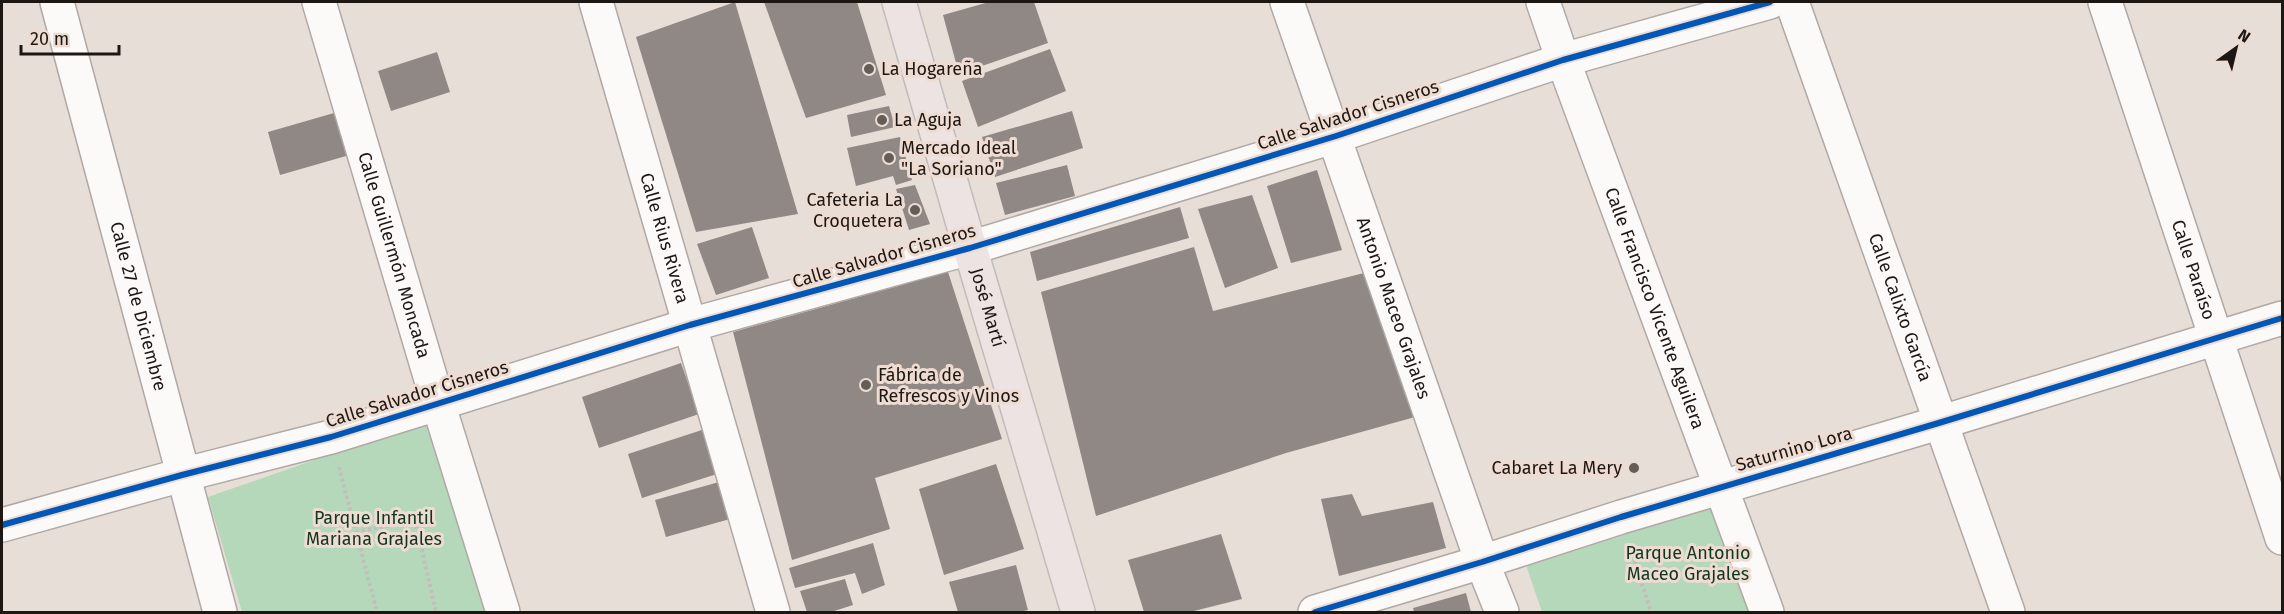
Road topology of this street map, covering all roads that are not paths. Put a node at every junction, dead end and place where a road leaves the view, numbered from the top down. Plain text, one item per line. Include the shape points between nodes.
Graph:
1 (57, 2) edge
2 (319, 2) edge
3 (596, 2) edge
4 (900, 2) edge
5 (1287, 2) edge
6 (1544, 2) edge
7 (1770, 2) edge
8 (1792, 2) edge
9 (2105, 2) edge
10 (1563, 60) junction
11 (1336, 136) junction
12 (970, 248) junction
13 (2283, 318) edge
14 (690, 325) junction
15 (2216, 338) junction
16 (438, 403) junction
17 (1942, 422) junction
18 (182, 475) junction
19 (1720, 486) junction
20 (2, 525) edge
21 (2283, 538) edge
22 (1482, 562) junction
23 (220, 612) edge
24 (503, 612) edge
25 (773, 612) edge
26 (1078, 612) edge
27 (1315, 612) edge
28 (1502, 612) edge
29 (1767, 612) edge
30 (2008, 612) edge

1 - 18 street, Calle 27 de Diciembre
2 - 16 street, Calle Guillermón Moncada
3 - 14 street, Calle Rius Rivera
4 - 12 main road, José Martí
5 - 11 street, Antonio Maceo Grajales
6 - 10 street, Calle Francisco Vicente Aguilera
7 - 10 street, Calle Salvador Cisneros
8 - 17 street, Calle Calixto García
9 - 15 street, Calle Paraíso
10 - 11 street, Calle Salvador Cisneros
10 - 19 street, Calle Francisco Vicente Aguilera
11 - 12 street, Calle Salvador Cisneros
11 - 22 street, Antonio Maceo Grajales
12 - 14 street, Calle Salvador Cisneros
12 - 26 main road, José Martí
13 - 15 street, Saturnino Lora
14 - 16 street, Calle Salvador Cisneros
14 - 25 street, Calle Rius Rivera
15 - 17 street, Saturnino Lora
15 - 21 street, Calle Paraíso
16 - 18 street, Calle Salvador Cisneros via 331,437
16 - 24 street, Calle Guillermón Moncada
17 - 19 street, Saturnino Lora
17 - 30 street, Calle Calixto García
18 - 20 street, Calle Salvador Cisneros
18 - 23 street, Calle 27 de Diciembre
19 - 22 street, Saturnino Lora
19 - 29 street, Calle Francisco Vicente Aguilera
22 - 27 street, Saturnino Lora
22 - 28 street, Antonio Maceo Grajales

